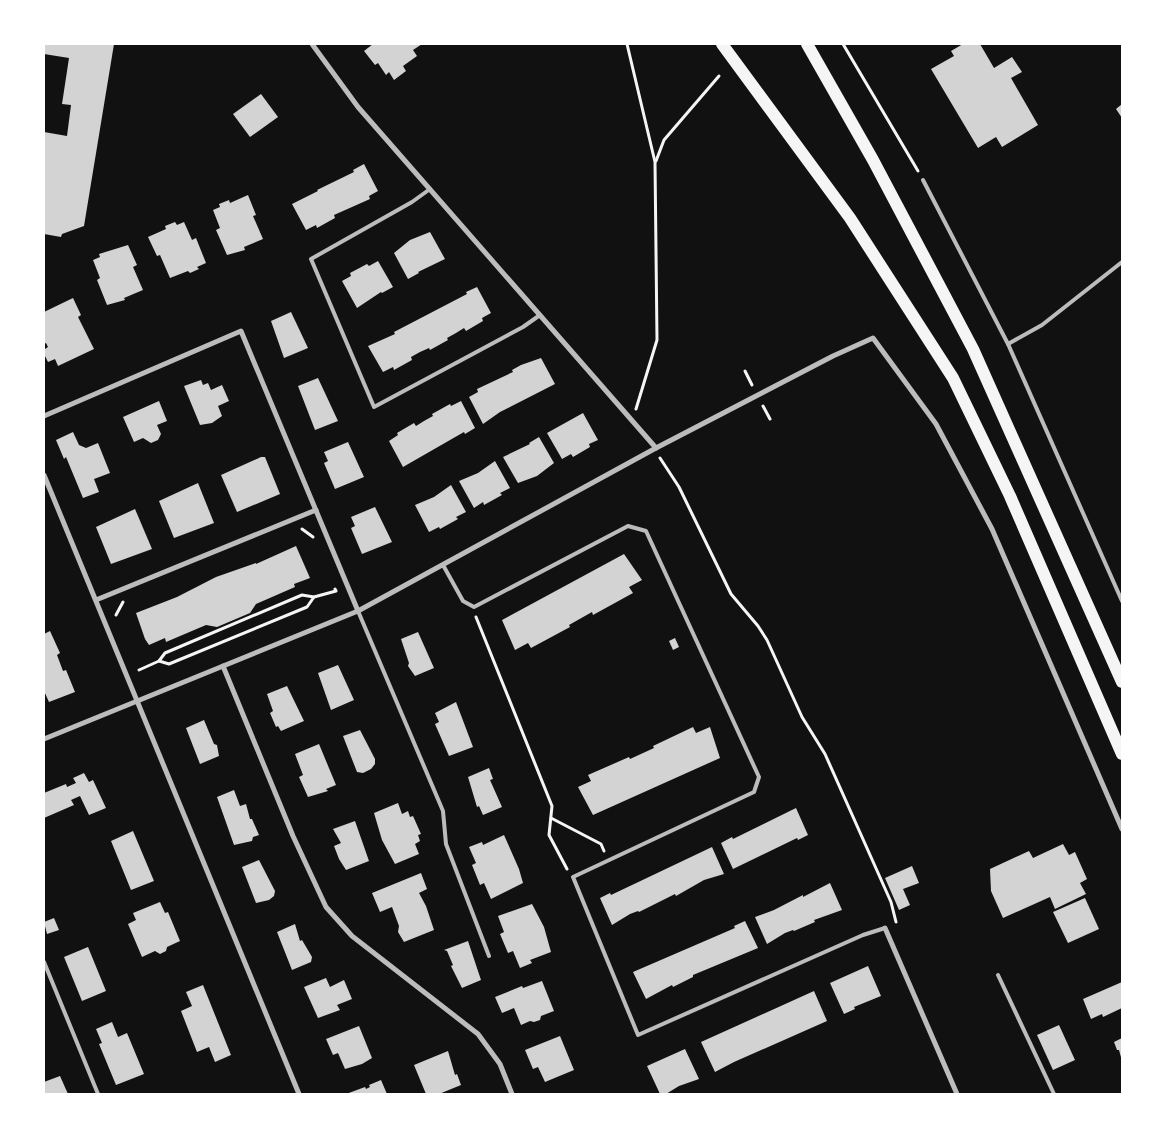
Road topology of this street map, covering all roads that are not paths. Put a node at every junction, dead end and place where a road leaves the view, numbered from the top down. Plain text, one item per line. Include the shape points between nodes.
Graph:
1 (312, 44) edge
2 (722, 44) edge
3 (807, 44) edge
4 (923, 180) road end
5 (430, 189) junction
6 (1122, 262) edge
7 (540, 316) junction
8 (1008, 344) junction
9 (44, 416) edge
10 (656, 448) junction
11 (44, 475) edge
12 (316, 510) junction
13 (443, 565) junction
14 (96, 600) junction
15 (1122, 601) edge
16 (358, 611) junction
17 (223, 666) junction
18 (1122, 682) edge
19 (138, 702) junction
20 (44, 739) edge
21 (1122, 754) edge
22 (1122, 829) edge
23 (885, 928) joint
24 (489, 956) dead end
25 (44, 962) edge
26 (998, 975) dead end
27 (98, 1094) edge
28 (299, 1094) edge
29 (512, 1094) edge
30 (957, 1094) edge
31 (1054, 1094) edge

1 - 5 street via 358,107
2 - 21 main road via 850,218 953,378 1010,496
3 - 18 main road via 873,160 973,349
4 - 8 lane
5 - 7 street
5 - 7 lane via 311,259 374,407
6 - 8 lane via 1042,325
7 - 10 street
8 - 15 lane
9 - 12 street via 241,331
10 - 13 street
10 - 22 street via 872,338 936,424 969,483
11 - 14 street
12 - 14 street
12 - 16 street
13 - 16 street
13 - 23 lane via 463,601 474,607 628,526 646,531 759,777 754,792 574,877 638,1034
14 - 19 street
16 - 17 street
16 - 24 lane via 443,811 446,844
17 - 19 street
17 - 29 street via 326,907 352,936 478,1034 500,1064
19 - 20 street
19 - 28 street
23 - 30 street
25 - 27 lane
26 - 31 lane

